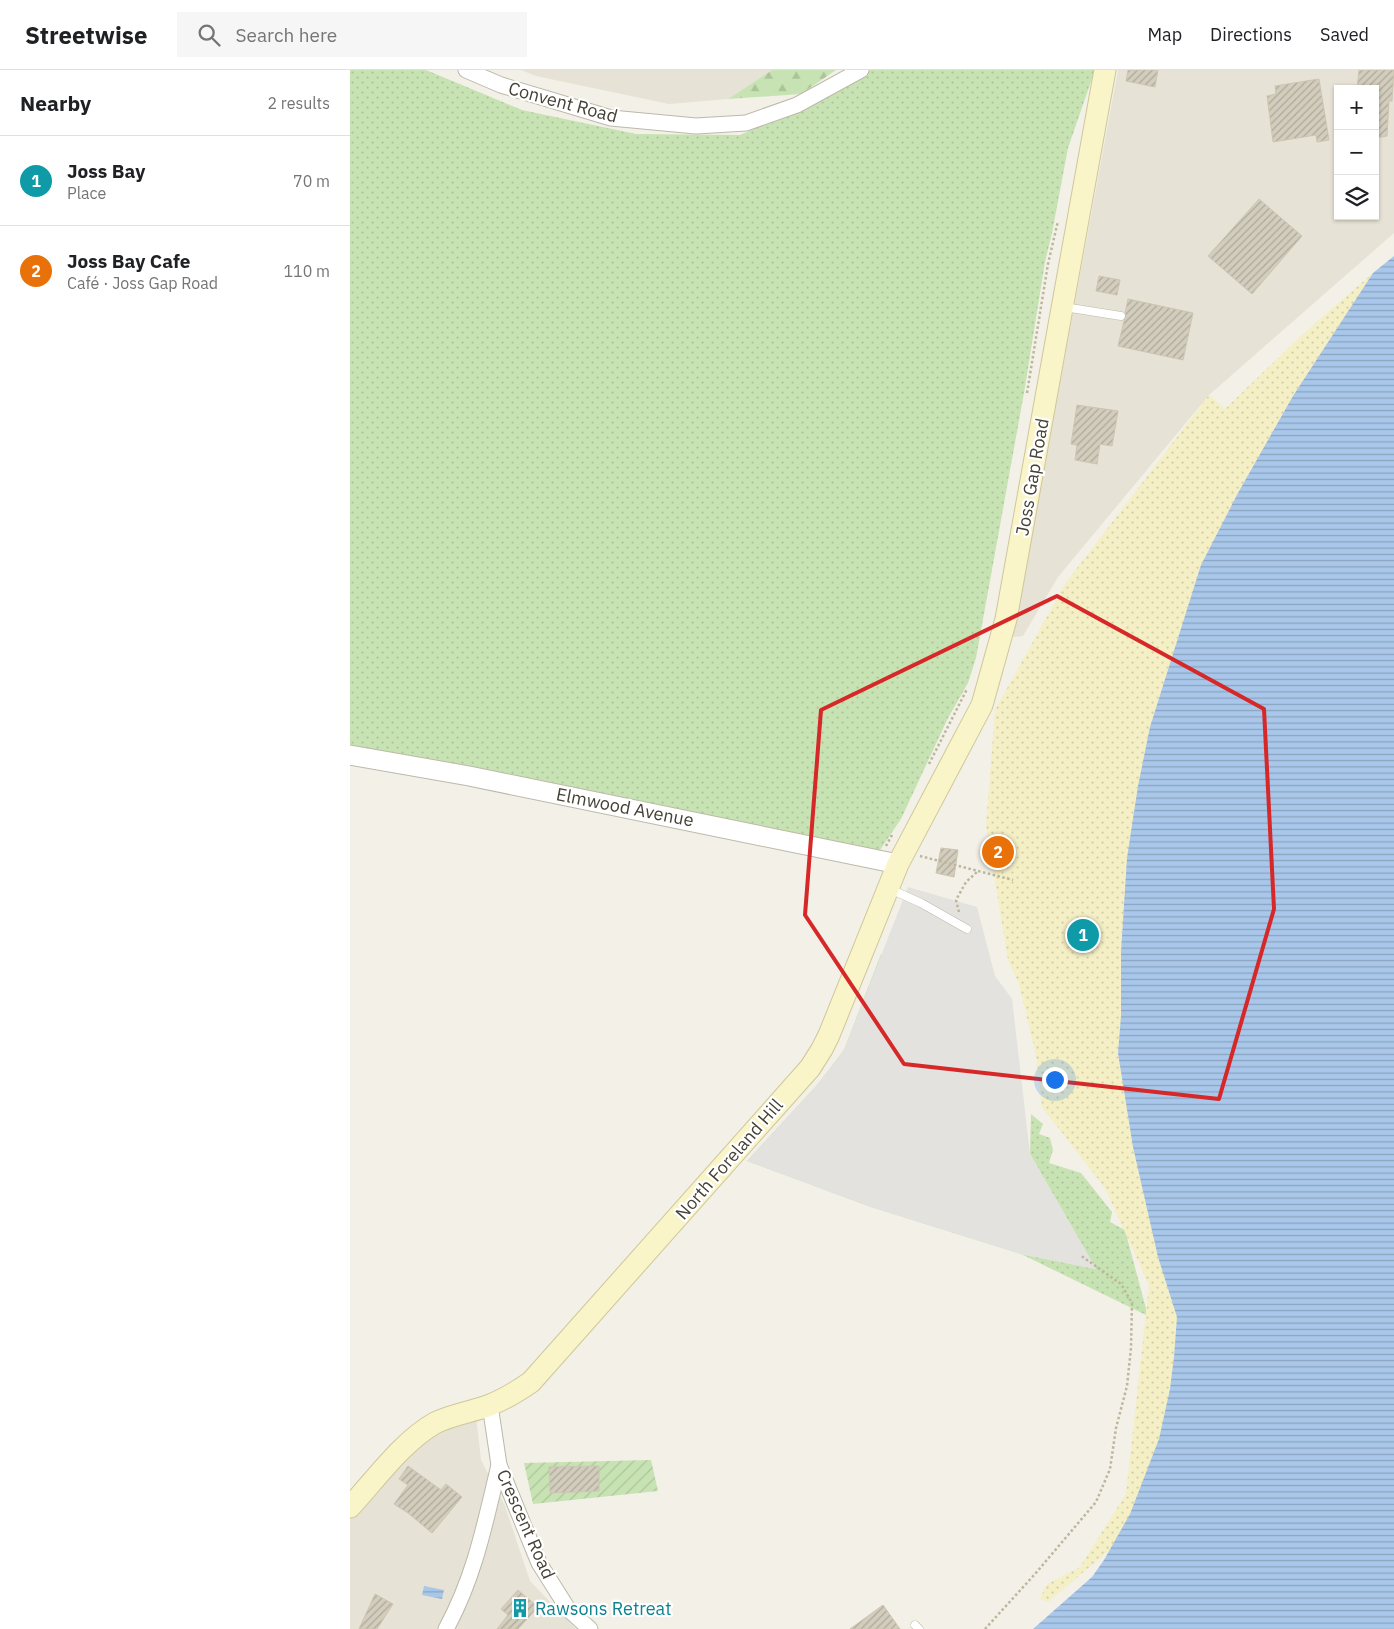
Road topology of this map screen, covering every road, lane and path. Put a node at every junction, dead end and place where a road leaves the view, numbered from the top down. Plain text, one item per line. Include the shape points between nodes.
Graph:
1 (466, 70) edge
2 (861, 70) edge
3 (1105, 70) edge
4 (1060, 216) dead end
5 (1062, 307) junction
6 (1121, 316) dead end
7 (1027, 396) dead end
8 (971, 681) dead end
9 (350, 755) edge
10 (927, 769) dead end
11 (896, 829) dead end
12 (895, 858) junction
13 (978, 871) junction
14 (1013, 880) dead end
15 (888, 888) junction
16 (956, 900) dead end
17 (967, 928) dead end
18 (1080, 1255) dead end
19 (490, 1405) junction
20 (499, 1465) junction
21 (350, 1507) edge
22 (448, 1628) edge
23 (590, 1629) edge
24 (985, 1629) edge

1 - 2 street, Convent Road via 501,85 610,118 696,126 746,123 797,105
3 - 5 main road, Joss Gap Road
4 - 7 path via 1048,264
5 - 6 lane
5 - 12 main road, Joss Gap Road via 1006,619 982,705
8 - 10 path
9 - 12 street, Elmwood Avenue
11 - 12 path via 886,844
12 - 13 path
12 - 15 main road, North Foreland Hill
13 - 14 path
13 - 16 path via 966,882
15 - 17 lane
15 - 19 main road, North Foreland Hill via 829,1035 810,1068 545,1368 512,1395
18 - 24 path via 1121,1284 1132,1303 1128,1386 1116,1428 1110,1469 1096,1502
19 - 20 street, Crescent Road
19 - 21 main road, North Foreland Hill via 458,1414 424,1430
20 - 22 street via 478,1554
20 - 23 street, Crescent Road via 539,1563 568,1609

